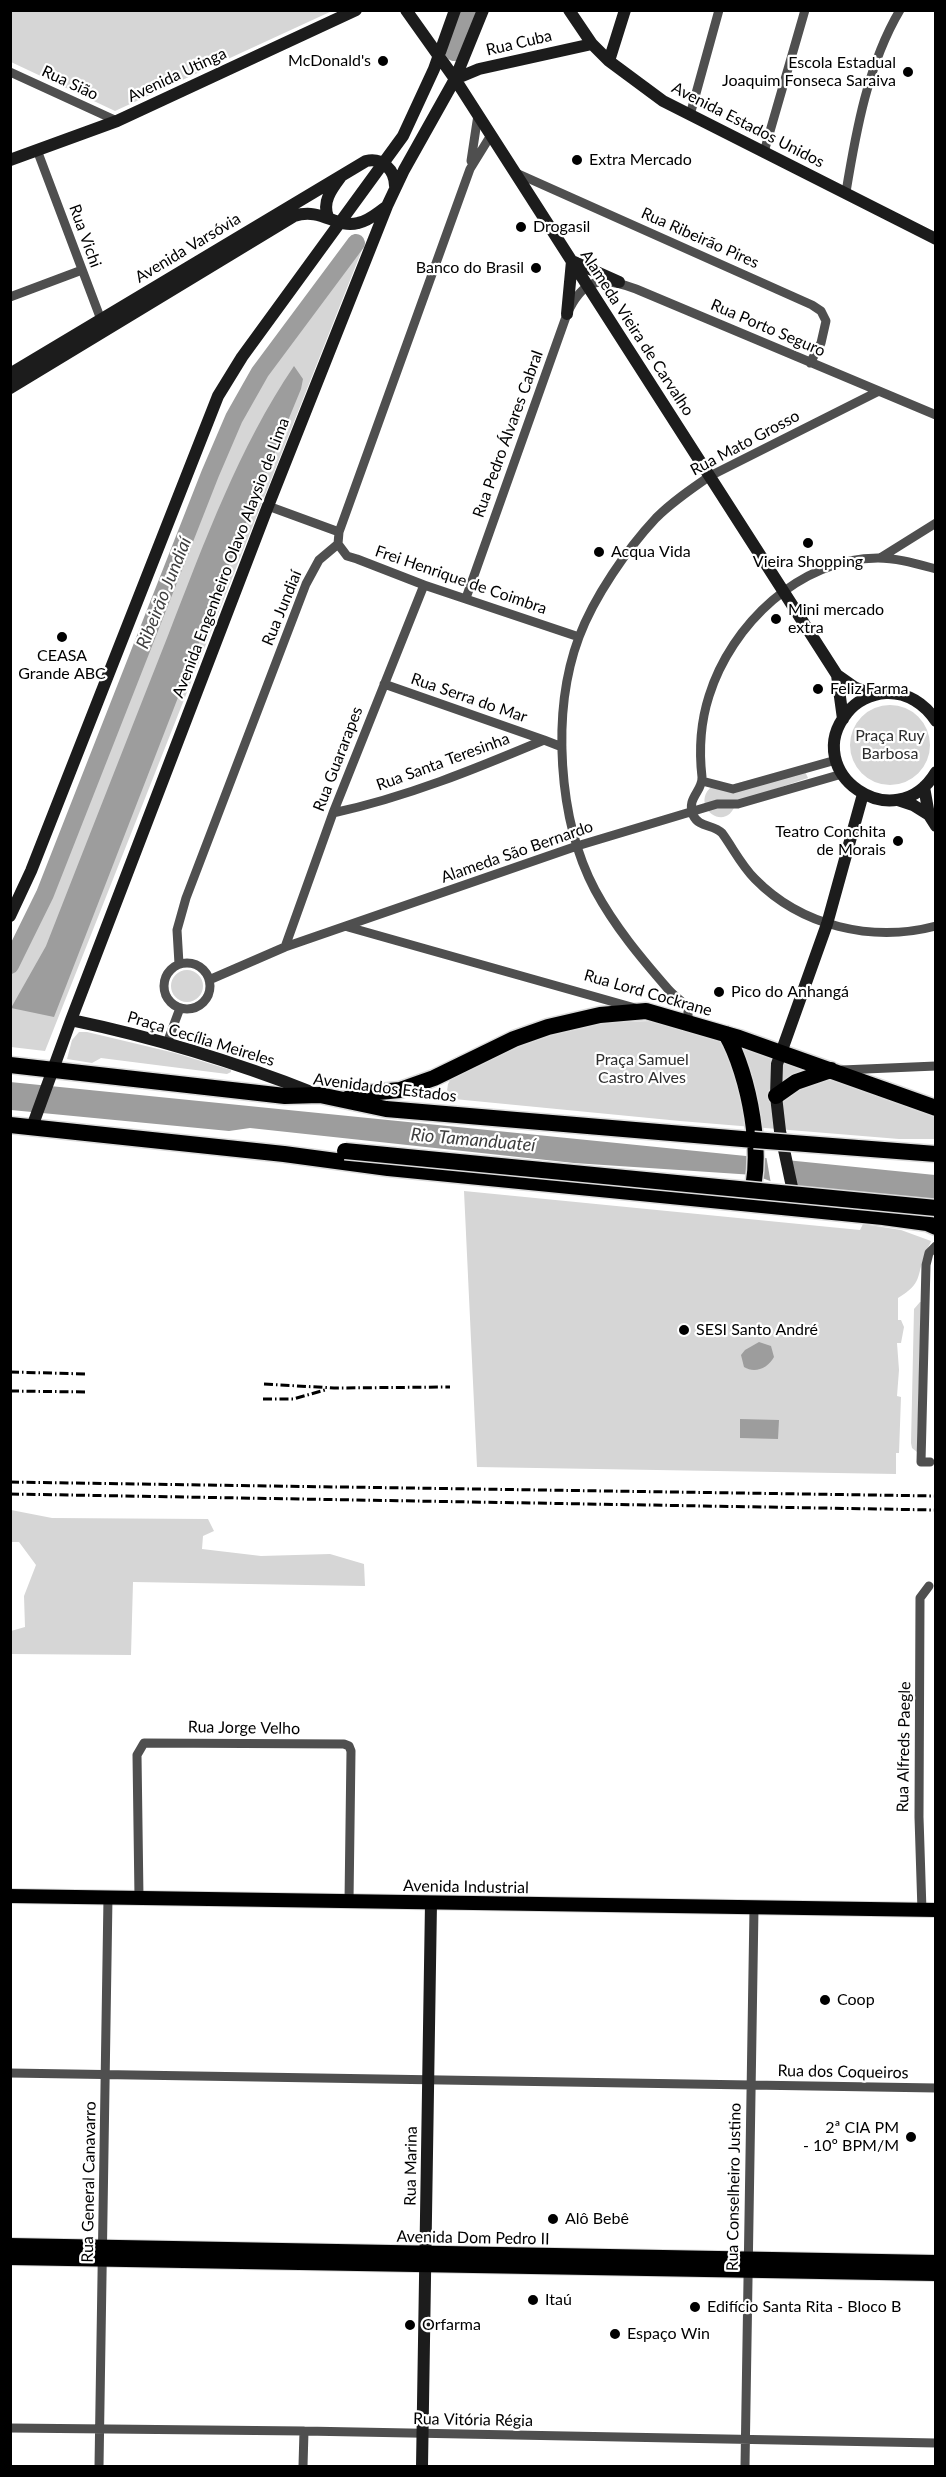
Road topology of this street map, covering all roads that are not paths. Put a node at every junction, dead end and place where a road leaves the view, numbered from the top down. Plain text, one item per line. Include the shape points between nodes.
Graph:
1 (406, 10) edge
2 (455, 10) edge
3 (483, 10) edge
4 (569, 10) edge
5 (626, 10) edge
6 (719, 10) edge
7 (805, 10) edge
8 (900, 10) edge
9 (354, 11) edge
10 (592, 44) junction
11 (439, 55) junction
12 (609, 61) junction
13 (10, 72) edge
14 (455, 79) junction
15 (478, 114) junction
16 (690, 115) junction
17 (117, 121) junction
18 (491, 135) junction
19 (38, 150) junction
20 (764, 152) junction
21 (10, 160) edge
22 (384, 164) junction
23 (470, 169) junction
24 (514, 172) junction
25 (345, 173) junction
26 (395, 186) junction
27 (846, 192) junction
28 (387, 206) junction
29 (328, 217) junction
30 (342, 222) junction
31 (936, 238) edge
32 (572, 261) junction
33 (82, 270) junction
34 (619, 282) junction
35 (588, 286) junction
36 (10, 297) edge
37 (567, 314) junction
38 (103, 326) junction
39 (810, 363) junction
40 (10, 374) edge
41 (10, 388) edge
42 (879, 391) junction
43 (936, 415) edge
44 (710, 476) junction
45 (268, 506) junction
46 (936, 523) edge
47 (339, 532) junction
48 (338, 544) junction
49 (880, 558) junction
50 (936, 569) edge
51 (424, 585) junction
52 (783, 591) junction
53 (466, 598) junction
54 (579, 637) junction
55 (837, 675) junction
56 (384, 684) junction
57 (873, 695) junction
58 (843, 719) junction
59 (936, 722) edge
60 (544, 740) junction
61 (562, 747) junction
62 (836, 760) junction
63 (936, 772) edge
64 (842, 774) junction
65 (702, 781) junction
66 (924, 787) junction
67 (863, 794) junction
68 (898, 800) junction
69 (692, 812) junction
70 (333, 813) junction
71 (932, 821) edge
72 (577, 846) junction
73 (10, 916) edge
74 (827, 924) junction
75 (936, 926) edge
76 (346, 927) junction
77 (285, 947) junction
78 (179, 964) junction
79 (209, 980) junction
80 (180, 1008) junction
81 (645, 1011) junction
82 (71, 1020) junction
83 (688, 1024) junction
84 (726, 1034) junction
85 (167, 1043) junction
86 (780, 1053) junction
87 (10, 1065) edge
88 (936, 1065) edge
89 (831, 1070) junction
90 (50, 1076) junction
91 (320, 1095) junction
92 (776, 1096) junction
93 (346, 1100) junction
94 (936, 1108) edge
95 (34, 1121) junction
96 (10, 1125) edge
97 (284, 1154) junction
98 (936, 1154) edge
99 (748, 1204) junction
100 (936, 1208) edge
101 (797, 1209) junction
102 (933, 1224) edge
103 (936, 1246) edge
104 (930, 1462) dead end
105 (929, 1586) dead end
106 (10, 1896) edge
107 (108, 1897) junction
108 (139, 1898) junction
109 (936, 1900) edge
110 (349, 1901) junction
111 (431, 1902) junction
112 (754, 1908) junction
113 (928, 1910) edge
114 (10, 2073) edge
115 (106, 2075) junction
116 (428, 2080) junction
117 (751, 2085) junction
118 (936, 2088) edge
119 (10, 2245) edge
120 (103, 2253) junction
121 (10, 2258) edge
122 (425, 2260) junction
123 (936, 2262) edge
124 (749, 2264) junction
125 (936, 2274) edge
126 (10, 2428) edge
127 (100, 2429) junction
128 (304, 2430) junction
129 (423, 2434) junction
130 (746, 2439) junction
131 (936, 2443) edge
132 (99, 2466) edge
133 (303, 2466) edge
134 (422, 2466) edge
135 (745, 2466) edge

1 - 11 main road, Alameda Vieira de Carvalho
2 - 11 main road
3 - 14 main road, Avenida Engenheiro Olavo Alaysio de Lima
4 - 10 main road, Avenida Estados Unidos
5 - 12 main road
6 - 16 street
7 - 20 street
8 - 27 street via 873,74
9 - 17 main road, Avenida Utinga
10 - 12 main road, Avenida Estados Unidos
10 - 14 main road, Rua Cuba via 479,69
11 - 14 main road, Alameda Vieira de Carvalho
11 - 22 main road via 403,136
12 - 16 main road, Avenida Estados Unidos via 644,88
13 - 17 street, Rua Sião
14 - 15 main road, Alameda Vieira de Carvalho
14 - 26 main road, Avenida Engenheiro Olavo Alaysio de Lima
15 - 18 main road, Alameda Vieira de Carvalho
15 - 23 street
16 - 20 main road, Avenida Estados Unidos
17 - 19 main road, Avenida Utinga
18 - 23 street
18 - 24 main road, Alameda Vieira de Carvalho
19 - 21 main road, Avenida Utinga
19 - 33 street, Rua Vichi
20 - 27 main road, Avenida Estados Unidos
22 - 25 main road, Avenida Varsóvia via 374,159
22 - 26 main road via 394,177
22 - 30 main road
23 - 47 street
24 - 32 main road, Alameda Vieira de Carvalho
24 - 39 street, Rua Ribeirão Pires via 812,305 826,321 821,343
25 - 29 main road via 328,198
25 - 38 main road, Avenida Varsóvia
26 - 28 main road, Avenida Engenheiro Olavo Alaysio de Lima
27 - 31 main road, Avenida Estados Unidos
28 - 30 main road via 361,223
28 - 45 main road, Avenida Engenheiro Olavo Alaysio de Lima
29 - 30 main road, Avenida Varsóvia
29 - 38 main road, Avenida Varsóvia via 311,213 294,216
30 - 73 main road via 242,357 219,396 36,860
32 - 34 main road
32 - 35 main road, Alameda Vieira de Carvalho
32 - 37 main road
33 - 36 street
33 - 38 street, Rua Vichi
34 - 35 street, Rua Porto Seguro via 597,281
34 - 39 street, Rua Porto Seguro
35 - 37 street, Rua Pedro Álvares Cabral
35 - 44 main road, Alameda Vieira de Carvalho
37 - 53 street, Rua Pedro Álvares Cabral
38 - 40 main road, Avenida Varsóvia
38 - 41 main road, Avenida Varsóvia
39 - 42 street, Rua Porto Seguro
42 - 43 street, Rua Porto Seguro
42 - 44 street, Rua Mato Grosso
44 - 52 main road, Alameda Vieira de Carvalho
44 - 54 street, Rua Mato Grosso via 656,518 633,546
45 - 47 street
45 - 82 main road, Avenida Engenheiro Olavo Alaysio de Lima
46 - 49 street
47 - 48 street
48 - 51 street, Frei Henrique de Coimbra via 347,555
48 - 78 street, Rua Jundiaí via 319,560 306,584 186,898 177,930
49 - 50 street
49 - 52 street via 826,567
51 - 53 street, Frei Henrique de Coimbra
51 - 56 street, Rua Guararapes
52 - 55 main road, Alameda Vieira de Carvalho
52 - 65 street via 742,634 715,679 703,724
53 - 54 street, Frei Henrique de Coimbra
54 - 61 street, Rua Mato Grosso
55 - 57 main road, Alameda Vieira de Carvalho
55 - 58 main road, Alameda Vieira de Carvalho
56 - 60 street, Rua Serra do Mar
56 - 70 street, Rua Guararapes
57 - 58 main road via 858,703
57 - 59 main road via 906,696 925,707
58 - 62 main road via 836,736
60 - 61 street
60 - 70 street, Rua Santa Teresinha via 446,780
61 - 72 street, Rua Mato Grosso via 568,811
62 - 64 main road
62 - 65 street via 733,789
63 - 66 main road
64 - 67 main road
64 - 69 street, Alameda São Bernardo via 738,804 717,804
65 - 69 street via 692,800
66 - 68 main road
66 - 71 main road
67 - 68 main road via 880,800
67 - 74 main road
68 - 71 main road via 913,805
69 - 72 street, Alameda São Bernardo
69 - 74 street via 700,823 722,833 760,884
70 - 77 street, Rua Guararapes
72 - 76 street, Alameda São Bernardo
72 - 83 street, Rua Mato Grosso via 616,925 670,992 688,1008
74 - 75 street via 884,933
74 - 86 main road
76 - 77 street, Alameda São Bernardo
76 - 81 street, Rua Lord Cockrane
77 - 79 street, Alameda São Bernardo
78 - 79 street via 194,964
78 - 80 street via 166,977 164,990
79 - 80 street via 208,993 200,1005
80 - 85 street
81 - 83 highway, Rua Lord Cockrane
81 - 93 highway via 600,1015 548,1027 434,1078 400,1090
82 - 85 main road, Praça Cecília Meireles
82 - 90 main road, Avenida Engenheiro Olavo Alaysio de Lima
83 - 84 highway, Rua Lord Cockrane
84 - 86 highway, Rua Lord Cockrane
84 - 99 highway via 741,1065 755,1134 754,1185
85 - 91 main road, Praça Cecília Meireles
86 - 89 highway, Rua Lord Cockrane
86 - 92 main road
87 - 90 highway, Avenida dos Estados
88 - 89 street
89 - 92 highway via 796,1082
89 - 94 highway, Rua Lord Cockrane
90 - 91 highway, Avenida dos Estados via 285,1096
90 - 95 main road, Avenida Engenheiro Olavo Alaysio de Lima
91 - 93 highway, Avenida dos Estados
92 - 101 main road
93 - 98 highway, Avenida dos Estados, bridge via 386,1109
95 - 96 highway
95 - 97 highway
97 - 99 highway
97 - 100 highway, bridge via 345,1151
99 - 101 highway
101 - 102 highway
103 - 104 street via 926,1265 921,1462
105 - 113 street, Rua Alfreds Paegle via 920,1598 918,1817
106 - 107 main road, Avenida Industrial
107 - 108 main road, Avenida Industrial
107 - 115 street, Rua General Canavarro
108 - 110 main road, Avenida Industrial
108 - 110 street, Rua Jorge Velho via 137,1755 140,1746 149,1741 349,1746
109 - 113 main road
110 - 111 main road, Avenida Industrial
111 - 112 main road, Avenida Industrial
111 - 116 main road, Rua Marina
112 - 113 main road, Avenida Industrial
112 - 117 street, Rua Conselheiro Justino
114 - 115 street, Rua dos Coqueiros
115 - 116 street, Rua dos Coqueiros
115 - 120 street, Rua General Canavarro
116 - 117 street, Rua dos Coqueiros
116 - 122 main road, Rua Marina
117 - 118 street, Rua dos Coqueiros
117 - 124 street, Rua Conselheiro Justino
119 - 120 main road, Avenida Dom Pedro II
120 - 121 main road, Avenida Dom Pedro II
120 - 122 main road, Avenida Dom Pedro II
120 - 127 street, Rua General Canavarro
122 - 124 main road, Avenida Dom Pedro II
122 - 129 main road, Rua Marina
123 - 124 main road, Avenida Dom Pedro II
124 - 125 main road, Avenida Dom Pedro II
124 - 130 street, Rua Conselheiro Justino
126 - 127 street, Rua Vitória Régia
127 - 128 street, Rua Vitória Régia
127 - 132 street, Rua General Canavarro
128 - 129 street, Rua Vitória Régia
128 - 133 street
129 - 130 street, Rua Vitória Régia
129 - 134 main road, Rua Marina
130 - 131 street, Rua Vitória Régia
130 - 135 street, Rua Conselheiro Justino

